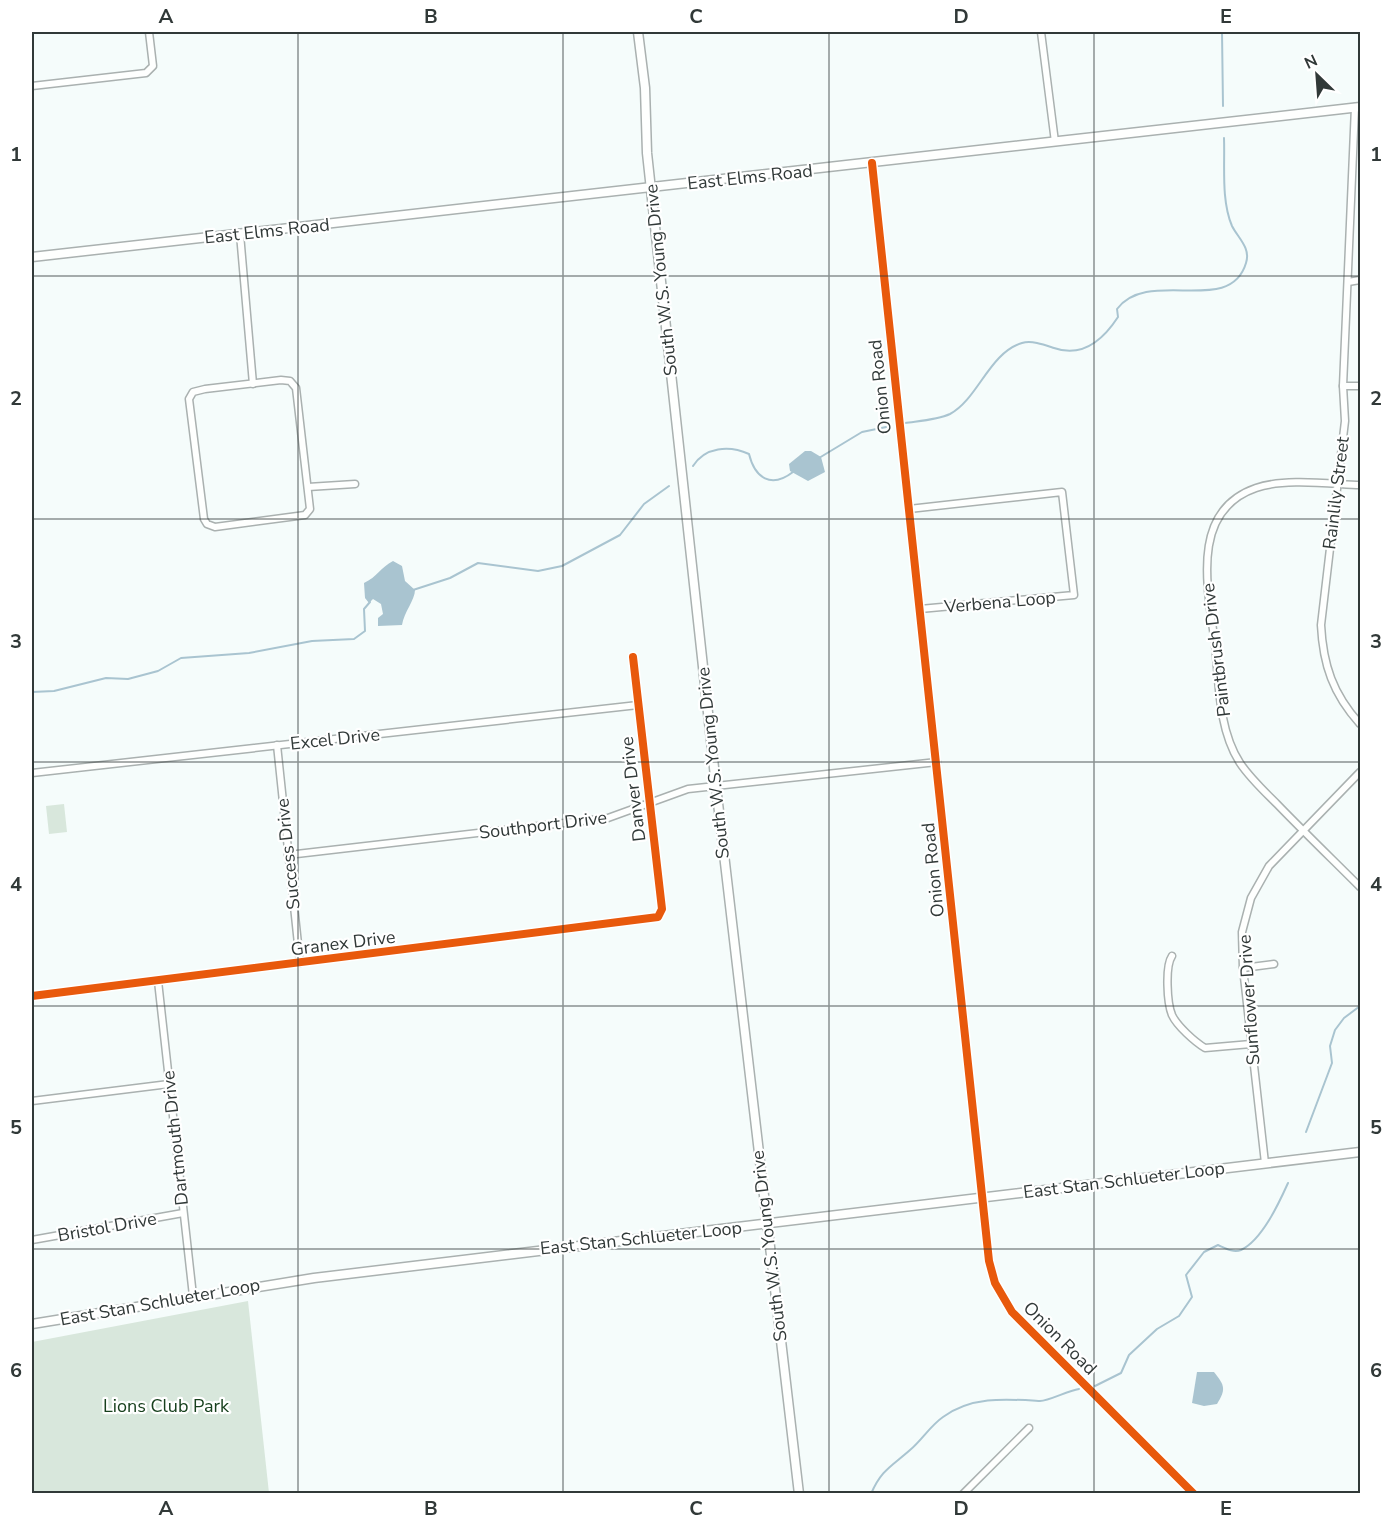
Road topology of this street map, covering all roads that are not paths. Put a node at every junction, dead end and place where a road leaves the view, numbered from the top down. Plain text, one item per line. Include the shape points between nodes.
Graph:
1 (149, 32) edge
2 (638, 32) edge
3 (1041, 32) edge
4 (32, 86) edge
5 (1358, 107) edge
6 (1055, 142) junction
7 (872, 163) junction
8 (651, 188) junction
9 (240, 234) junction
10 (32, 257) edge
11 (1360, 280) edge
12 (1348, 282) junction
13 (253, 384) junction
14 (1343, 386) junction
15 (1360, 386) edge
16 (355, 484) dead end
17 (1336, 484) junction
18 (1360, 485) edge
19 (308, 487) junction
20 (909, 509) junction
21 (920, 609) junction
22 (633, 657) dead end
23 (638, 705) junction
24 (1360, 724) edge
25 (277, 745) junction
26 (937, 762) junction
27 (1360, 772) edge
28 (32, 773) edge
29 (716, 786) junction
30 (650, 803) junction
31 (1303, 830) junction
32 (288, 855) junction
33 (1360, 887) edge
34 (658, 917) joint
35 (1172, 956) dead end
36 (300, 963) junction
37 (1274, 964) dead end
38 (1243, 968) junction
39 (158, 981) junction
40 (32, 996) edge
41 (1251, 1044) junction
42 (169, 1084) junction
43 (32, 1101) edge
44 (1360, 1152) edge
45 (1265, 1162) junction
46 (982, 1197) junction
47 (183, 1213) junction
48 (766, 1224) junction
49 (32, 1240) edge
50 (193, 1296) junction
51 (32, 1324) edge
52 (1029, 1428) dead end
53 (800, 1494) edge
54 (963, 1494) edge
55 (1194, 1494) edge

1 - 4 street via 153,66 147,73
2 - 8 main road, South W.S. Young Drive
3 - 6 street
5 - 6 main road, East Elms Road
5 - 12 street, Rainlily Street
6 - 7 main road, East Elms Road
7 - 8 main road, East Elms Road
7 - 20 street, Onion Road
8 - 9 main road, East Elms Road
8 - 29 main road, South W.S. Young Drive
9 - 10 main road, East Elms Road
9 - 13 street
11 - 12 street
12 - 14 street, Rainlily Street
13 - 19 street via 281,380 290,381 296,388
13 - 19 street via 205,389 193,392 189,399 204,519 215,527 305,515 310,509
14 - 15 street
14 - 17 street, Rainlily Street via 1345,421
16 - 19 street
17 - 18 street, Paintbrush Drive
17 - 24 street, Rainlily Street via 1321,608 1322,652 1330,680
17 - 31 street, Paintbrush Drive via 1257,487 1220,514 1207,547 1227,736 1246,771
20 - 21 street, Onion Road
20 - 21 street, Verbena Loop via 1062,492 1073,584 1074,595
21 - 26 street, Onion Road
22 - 23 street, Danver Drive
23 - 25 street, Excel Drive
23 - 30 street, Danver Drive
25 - 28 street, Excel Drive
25 - 32 street, Success Drive
26 - 29 street, Southport Drive
26 - 46 street, Onion Road
27 - 31 street, Sunflower Drive
29 - 30 street, Southport Drive via 678,792
29 - 48 main road, South W.S. Young Drive
30 - 32 street, Southport Drive via 608,819
30 - 34 street, Danver Drive via 662,909
31 - 33 street, Paintbrush Drive
31 - 38 street, Sunflower Drive via 1269,866 1251,898 1242,932
32 - 36 street, Success Drive
34 - 36 street, Granex Drive
35 - 41 street via 1167,966 1175,1019 1205,1048
36 - 39 street, Granex Drive
37 - 38 street
38 - 41 street, Sunflower Drive
39 - 40 street, Granex Drive
39 - 42 street, Dartmouth Drive
41 - 45 street, Sunflower Drive
42 - 43 street
42 - 47 street, Dartmouth Drive
44 - 45 main road, East Stan Schlueter Loop
45 - 46 main road, East Stan Schlueter Loop
46 - 48 main road, East Stan Schlueter Loop
46 - 55 street, Onion Road via 989,1262 1001,1297
47 - 49 street, Bristol Drive
47 - 50 street, Dartmouth Drive
48 - 50 main road, East Stan Schlueter Loop via 332,1275
48 - 53 main road, South W.S. Young Drive
50 - 51 main road, East Stan Schlueter Loop
52 - 54 street

